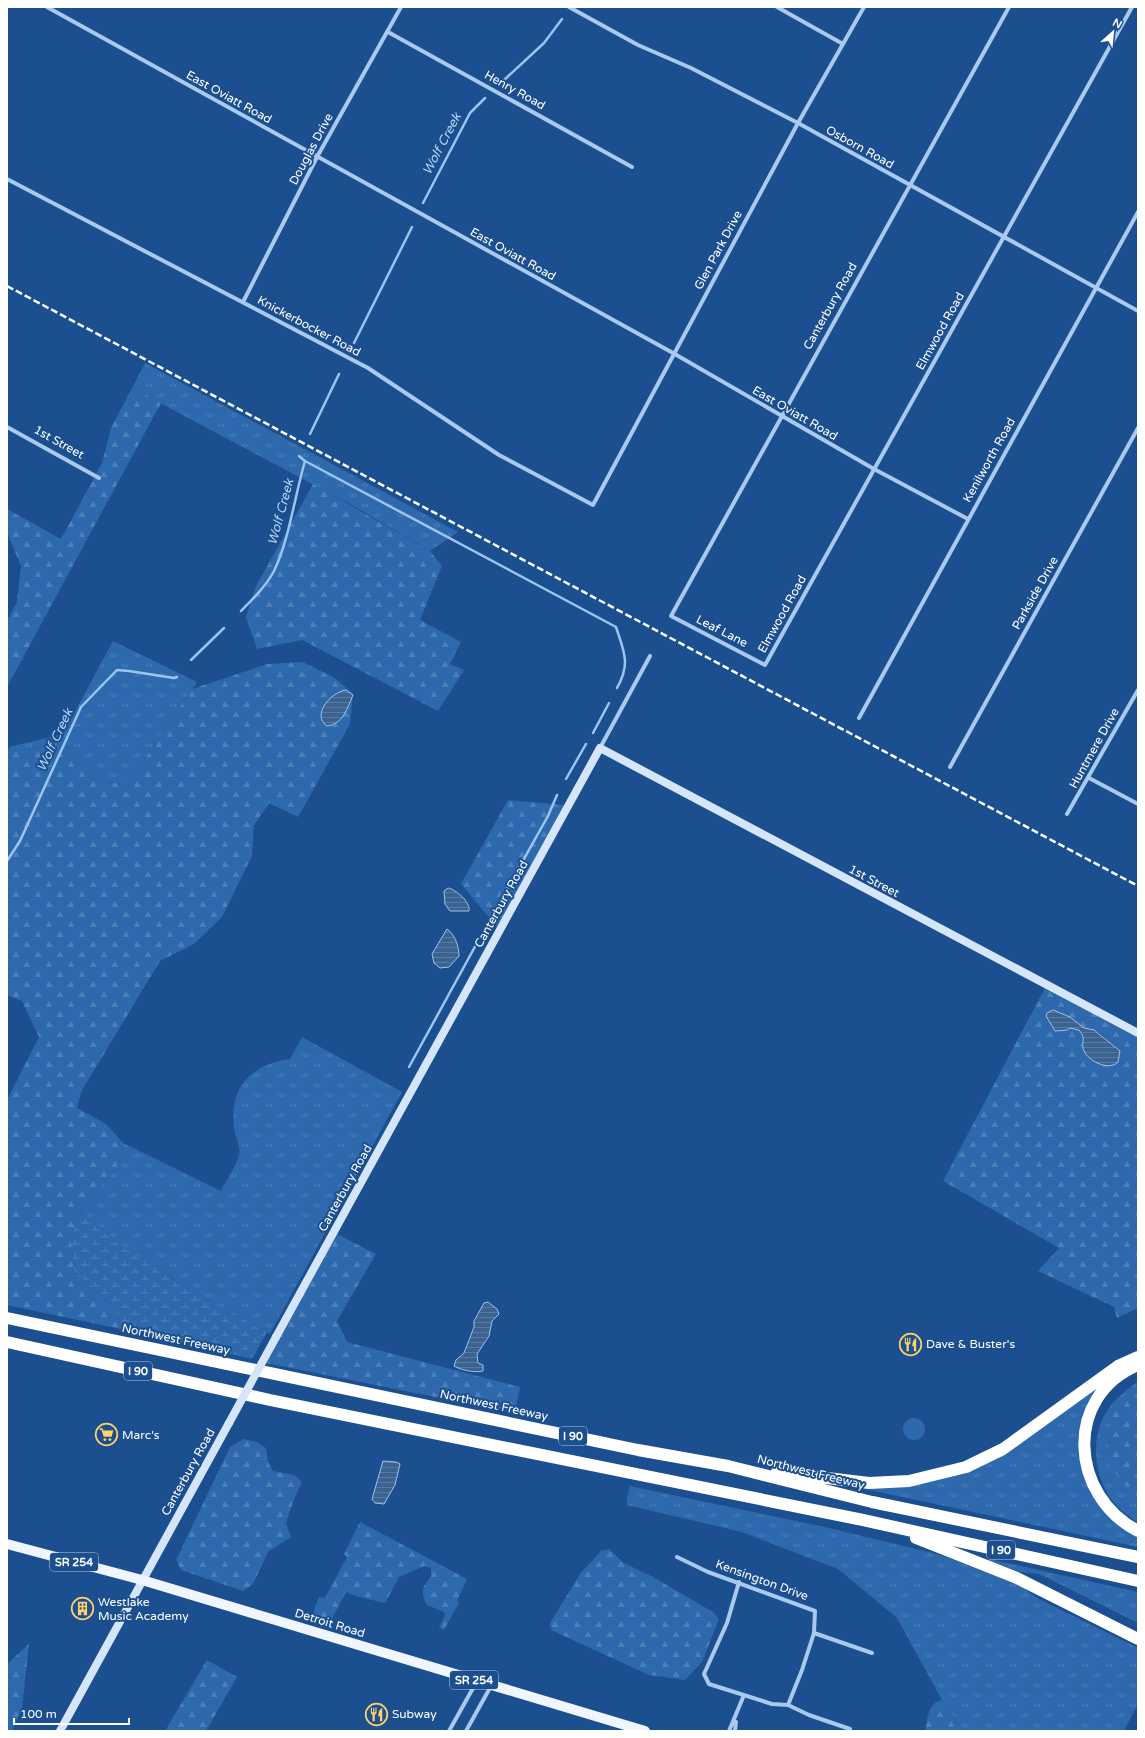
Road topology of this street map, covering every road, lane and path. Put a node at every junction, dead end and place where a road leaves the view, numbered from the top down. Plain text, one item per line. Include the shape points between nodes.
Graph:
1 (47, 7) edge
2 (402, 7) edge
3 (569, 7) edge
4 (777, 7) edge
5 (864, 7) edge
6 (1009, 7) edge
7 (1132, 7) edge
8 (388, 32) junction
9 (843, 44) junction
10 (798, 123) junction
11 (317, 157) junction
12 (632, 167) dead end
13 (7, 179) edge
14 (910, 186) junction
15 (1138, 212) edge
16 (1003, 238) junction
17 (1096, 288) junction
18 (243, 302) junction
19 (1138, 311) edge
20 (673, 353) junction
21 (781, 417) junction
22 (7, 427) edge
23 (1138, 428) edge
24 (874, 469) junction
25 (99, 478) dead end
26 (593, 505) joint
27 (968, 519) junction
28 (671, 616) joint
29 (650, 656) dead end
30 (765, 665) joint
31 (1138, 690) edge
32 (859, 718) dead end
33 (600, 748) junction
34 (950, 767) dead end
35 (1089, 778) junction
36 (1138, 804) edge
37 (1068, 814) dead end
38 (1138, 1033) edge
39 (7, 1318) edge
40 (7, 1342) edge
41 (1138, 1357) edge
42 (1138, 1365) edge
43 (728, 1466) junction
44 (864, 1520) junction
45 (1138, 1531) edge
46 (7, 1544) edge
47 (677, 1557) dead end
48 (1138, 1557) edge
49 (142, 1580) junction
50 (1138, 1581) edge
51 (739, 1582) junction
52 (814, 1633) junction
53 (1138, 1639) edge
54 (872, 1653) dead end
55 (477, 1680) junction
56 (491, 1685) junction
57 (744, 1695) junction
58 (788, 1705) junction
59 (736, 1719) junction
60 (850, 1729) dead end
61 (60, 1731) edge
62 (449, 1731) edge
63 (466, 1731) edge
64 (645, 1731) edge
65 (729, 1731) edge
66 (735, 1731) edge

1 - 11 street, East Oviatt Road
2 - 8 street, Douglas Drive
3 - 10 street, Osborn Road via 638,45 691,68
4 - 9 street
5 - 9 street, Glen Park Drive
6 - 14 street, Canterbury Road
7 - 16 street, Elmwood Road
8 - 11 street, Douglas Drive
8 - 12 street, Henry Road
9 - 10 street, Glen Park Drive
10 - 14 street, Osborn Road
10 - 20 street, Glen Park Drive
11 - 18 street, Douglas Drive
11 - 20 street, East Oviatt Road
13 - 18 street, Knickerbocker Road
14 - 16 street, Osborn Road
14 - 21 street, Canterbury Road
15 - 17 street, Kenilworth Road
16 - 17 street, Osborn Road
16 - 24 street, Elmwood Road
17 - 19 street, Osborn Road
17 - 27 street, Kenilworth Road
18 - 26 street, Knickerbocker Road via 368,368 498,455
20 - 21 street, East Oviatt Road
20 - 26 street, Glen Park Drive
21 - 24 street, East Oviatt Road
21 - 28 street, Canterbury Road
22 - 25 street, 1st Street
23 - 34 street, Parkside Drive
24 - 27 street, East Oviatt Road
24 - 30 street, Elmwood Road
27 - 32 street, Kenilworth Road
28 - 30 street, Leaf Lane
29 - 33 street, Canterbury Road
31 - 35 street, Huntmere Drive
33 - 38 street, 1st Street
33 - 49 street, Canterbury Road, bridge
35 - 36 street
35 - 37 street, Huntmere Drive
39 - 43 highway, Northwest Freeway / I 90 via 615,1445
40 - 44 highway, I 90 via 270,1400
41 - 43 highway via 1118,1366 1003,1449 966,1467 909,1481 869,1483
42 - 45 highway via 1113,1381 1100,1395 1091,1411 1084,1448 1085,1464 1100,1499 1112,1514
43 - 48 highway, Northwest Freeway / I 90 via 872,1502
44 - 50 highway, I 90
44 - 53 highway via 997,1569
46 - 49 main road, Detroit Road / SR 254
47 - 51 street, Kensington Drive via 708,1572
49 - 55 main road, Detroit Road / SR 254
49 - 61 street, Canterbury Road
51 - 52 street, Kensington Drive via 815,1611
51 - 57 street via 727,1623 704,1674 709,1684
52 - 54 street
52 - 58 street, Kensington Drive
55 - 56 main road, Detroit Road / SR 254
55 - 62 street
56 - 63 street
56 - 64 main road, Detroit Road / SR 254
57 - 58 street via 772,1704
57 - 59 street
58 - 60 street
59 - 65 street
59 - 66 street

